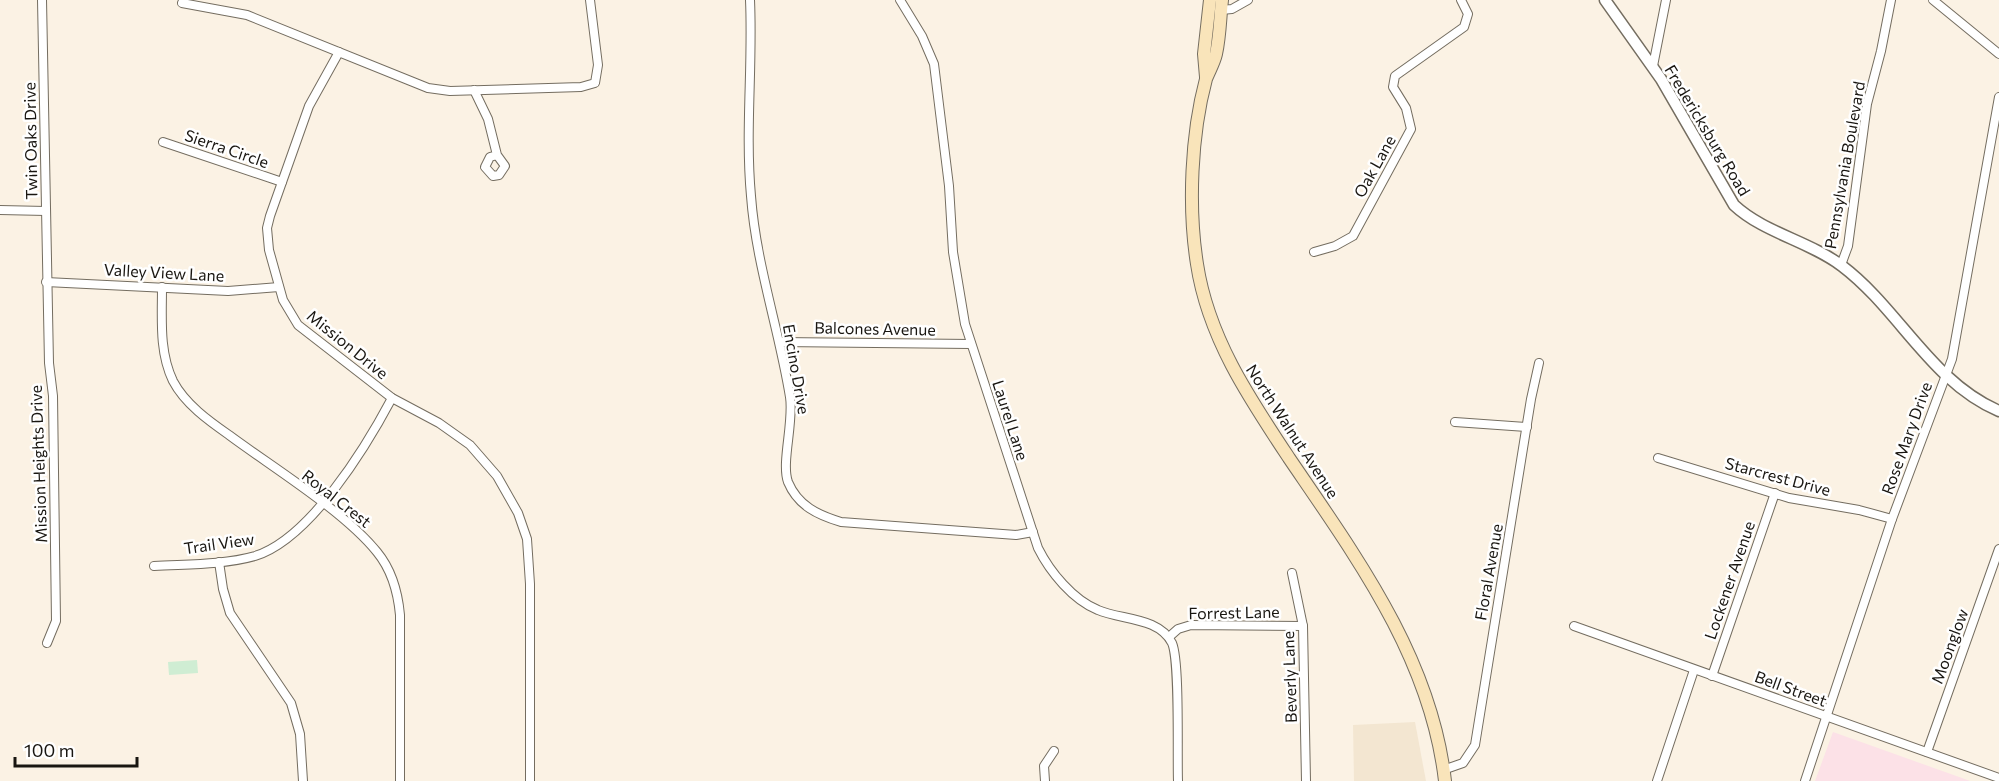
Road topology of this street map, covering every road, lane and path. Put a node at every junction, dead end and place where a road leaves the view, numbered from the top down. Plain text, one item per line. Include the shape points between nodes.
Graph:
1 (42, 0) edge
2 (590, 0) edge
3 (750, 0) edge
4 (900, 0) edge
5 (1210, 0) edge
6 (1248, 0) edge
7 (1461, 0) edge
8 (1605, 0) edge
9 (1666, 0) edge
10 (1891, 0) edge
11 (1933, 0) edge
12 (182, 3) dead end
13 (1221, 5) edge
14 (339, 52) junction
15 (1999, 54) edge
16 (1653, 66) junction
17 (1206, 79) junction
18 (474, 90) junction
19 (1999, 97) edge
20 (164, 142) dead end
21 (497, 155) dead end
22 (282, 182) junction
23 (0, 210) edge
24 (46, 211) junction
25 (1314, 252) dead end
26 (1841, 265) junction
27 (46, 282) junction
28 (162, 287) junction
29 (279, 287) junction
30 (780, 342) junction
31 (971, 344) junction
32 (1539, 363) dead end
33 (1946, 374) junction
34 (392, 398) junction
35 (1999, 411) edge
36 (1455, 422) dead end
37 (1527, 427) junction
38 (1658, 458) dead end
39 (1775, 493) junction
40 (320, 503) junction
41 (1892, 519) junction
42 (1033, 532) junction
43 (1999, 549) edge
44 (219, 562) junction
45 (154, 566) dead end
46 (1293, 573) dead end
47 (1303, 626) junction
48 (1574, 626) dead end
49 (1168, 637) junction
50 (47, 643) dead end
51 (1694, 670) junction
52 (1712, 676) junction
53 (1826, 717) junction
54 (1054, 751) dead end
55 (1927, 752) junction
56 (1444, 776) edge
57 (1999, 778) edge
58 (303, 781) edge
59 (400, 781) edge
60 (530, 781) edge
61 (1045, 781) edge
62 (1178, 781) edge
63 (1306, 781) edge
64 (1657, 781) edge
65 (1804, 781) edge

1 - 24 street, Twin Oaks Drive
2 - 18 street via 598,65 595,83 581,87
3 - 30 street, Encino Drive via 750,193 763,274
4 - 31 street, Laurel Lane via 927,46 936,73 953,252
5 - 17 main road, North Walnut Avenue via 1204,54
6 - 13 street via 1232,9
7 - 25 street, Oak Lane via 1468,14 1464,27 1395,76 1393,87 1406,108 1411,129 1353,236
8 - 16 street, Fredericksburg Road
9 - 16 street
10 - 26 street, Pennsylvania Boulevard via 1867,104 1848,246
11 - 15 street
12 - 14 street via 247,15
13 - 17 main road, North Walnut Avenue via 1216,55
14 - 18 street via 428,88
14 - 22 street, Mission Drive via 313,96
16 - 26 street, Fredericksburg Road via 1731,201 1753,219
17 - 56 main road, North Walnut Avenue via 1191,193 1197,266 1215,330 1254,406 1397,627 1417,672
18 - 21 street via 488,119
19 - 33 street, Rose Mary Drive via 1952,359
20 - 22 street, Sierra Circle
22 - 29 street, Mission Drive via 267,228
23 - 24 street
24 - 27 street, Twin Oaks Drive
26 - 33 street, Fredericksburg Road
27 - 28 street, Valley View Lane
27 - 50 street, Mission Heights Drive via 53,396 56,621
28 - 29 street, Valley View Lane via 228,291
28 - 40 street, Royal Crest via 163,353 174,384 203,415
29 - 34 street, Mission Drive via 287,310 298,325
30 - 31 street, Balcones Avenue
30 - 42 street, Encino Drive via 792,416 786,471 793,490 806,506 841,522 1016,535
31 - 42 street, Laurel Lane
32 - 37 street, Floral Avenue
33 - 35 street, Fredericksburg Road via 1962,389
33 - 41 street, Rose Mary Drive
34 - 40 street, Trail View via 364,450
34 - 60 street, Mission Drive via 470,445 497,476 518,513 526,539 530,584
36 - 37 street
37 - 56 street, Floral Avenue via 1475,745 1463,763
38 - 39 street, Starcrest Drive
39 - 41 street, Starcrest Drive
39 - 52 street, Lockener Avenue
40 - 44 street, Trail View via 300,529 278,545 255,556
40 - 59 street, Royal Crest via 378,553 396,592 400,615
41 - 53 street, Rose Mary Drive
42 - 49 street, Laurel Lane via 1049,566 1083,602 1109,615 1151,624
43 - 55 street, Moonglow
44 - 45 street, Trail View
44 - 58 street via 230,613 291,703 300,734
46 - 47 street, Beverly Lane
47 - 49 street, Forrest Lane via 1191,625
47 - 63 street, Beverly Lane
48 - 51 street, Bell Street
49 - 62 street via 1175,660
51 - 52 street, Bell Street
51 - 64 street
52 - 53 street, Bell Street
53 - 55 street, Bell Street
53 - 65 street, Rose Mary Drive
54 - 61 street via 1044,766
55 - 57 street, Bell Street

